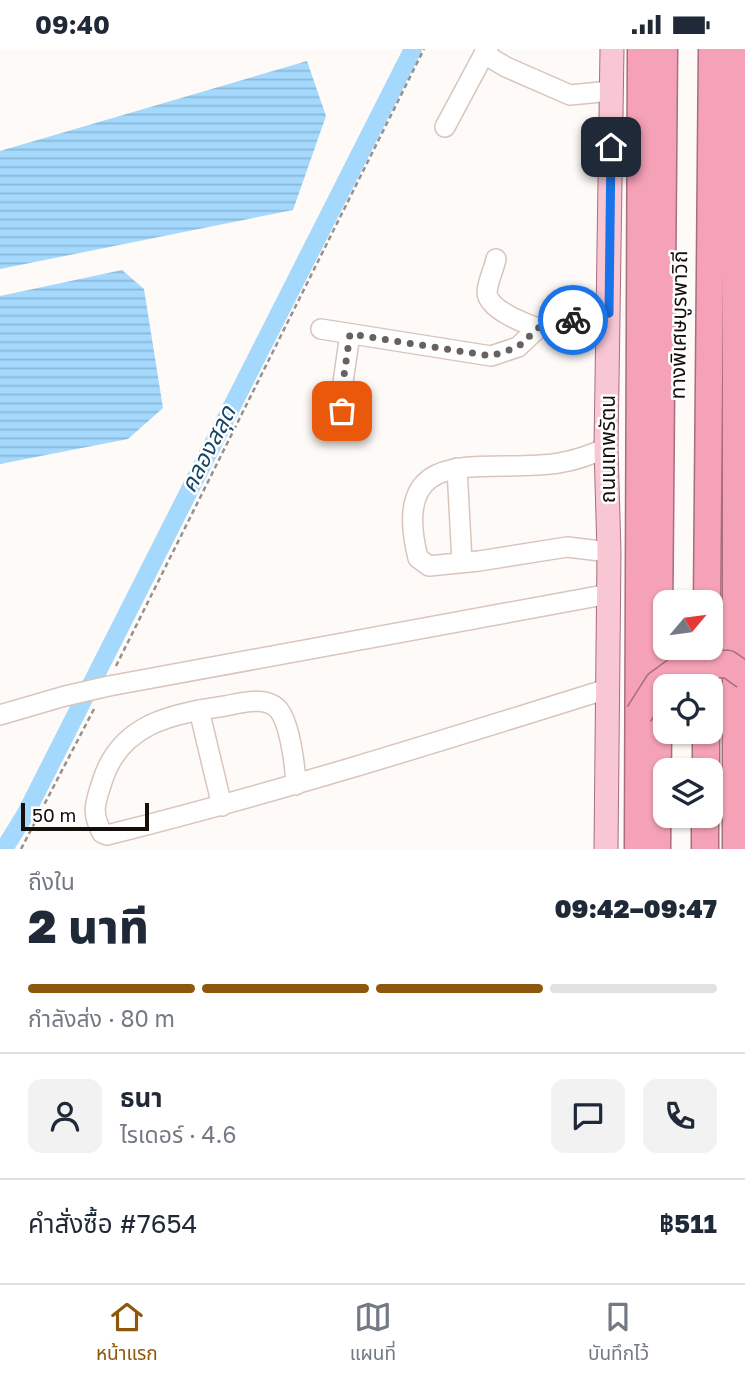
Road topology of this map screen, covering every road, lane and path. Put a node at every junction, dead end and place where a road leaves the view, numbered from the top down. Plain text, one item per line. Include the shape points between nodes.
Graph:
1 (424, 49) edge
2 (612, 49) edge
3 (641, 49) edge
4 (664, 49) edge
5 (682, 49) edge
6 (712, 49) edge
7 (736, 49) edge
8 (486, 52) edge
9 (611, 91) junction
10 (445, 127) dead end
11 (496, 259) dead end
12 (609, 313) junction
13 (538, 328) junction
14 (321, 329) dead end
15 (350, 334) junction
16 (342, 411) dead end
17 (606, 448) junction
18 (457, 468) junction
19 (609, 552) junction
20 (462, 562) junction
21 (677, 590) edge
22 (707, 590) edge
23 (609, 594) junction
24 (745, 676) edge
25 (107, 687) junction
26 (607, 689) junction
27 (199, 710) junction
28 (639, 714) junction
29 (0, 715) edge
30 (296, 785) junction
31 (222, 806) junction
32 (675, 828) edge
33 (705, 828) edge
34 (21, 849) edge
35 (606, 849) edge
36 (638, 849) edge
37 (657, 849) edge
38 (674, 849) edge
39 (705, 849) edge
40 (736, 849) edge

1 - 25 path
2 - 9 main road, ถนนเทพรัตน
3 - 28 highway
4 - 37 highway
5 - 21 highway, ทางพิเศษบูรพาวิถี
6 - 22 highway, ทางพิเศษบูรพาวิถี
7 - 40 highway
8 - 9 street via 506,67 570,95
8 - 10 street
9 - 12 main road, ถนนเทพรัตน
11 - 13 street via 487,291 490,300 500,310
12 - 13 street
12 - 17 main road, ถนนเทพรัตน
13 - 15 street via 518,347 491,356
14 - 15 street
15 - 16 street
17 - 18 street via 558,463
17 - 19 main road, ถนนเทพรัตน
18 - 20 street
18 - 20 street via 436,473 419,488 412,510 412,537 418,558 429,566
19 - 20 street via 567,547
19 - 23 main road, ถนนเทพรัตน
23 - 25 street
23 - 26 main road, ถนนเทพรัตน
24 - 28 highway, bridge via 728,664 684,665 658,684
25 - 29 street, bridge
25 - 34 path
26 - 30 street
26 - 35 main road, ถนนเทพรัตน
27 - 30 street via 257,701 275,706 285,719
27 - 31 street
27 - 31 street via 146,725 118,750 105,771 93,810 107,835
28 - 36 highway
30 - 31 street
32 - 38 highway
33 - 39 highway

